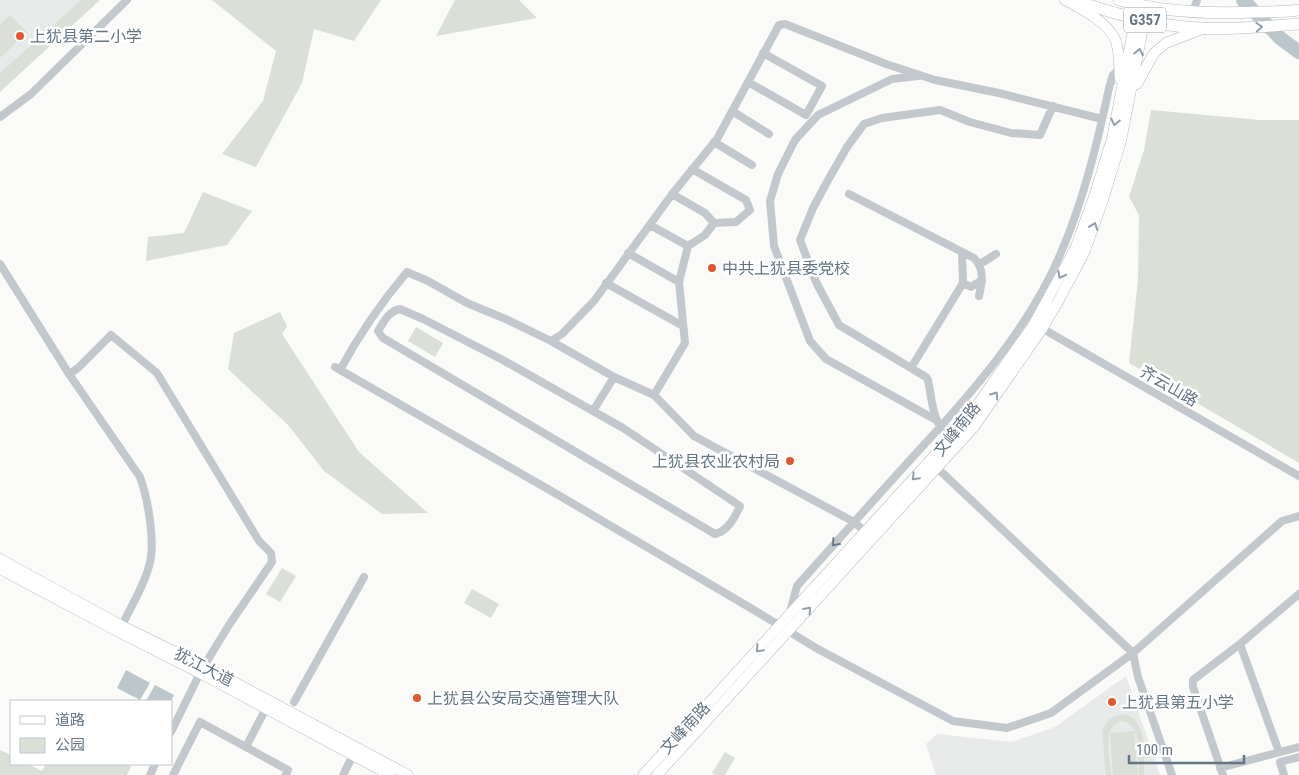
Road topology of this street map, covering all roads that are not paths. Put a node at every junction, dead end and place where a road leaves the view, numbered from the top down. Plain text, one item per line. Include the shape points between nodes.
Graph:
1 (127, 0) edge
2 (1065, 0) edge
3 (1072, 0) edge
4 (1119, 0) edge
5 (1197, 0) edge
6 (1143, 6) junction
7 (1296, 10) edge
8 (1193, 12) junction
9 (1140, 20) junction
10 (1299, 24) edge
11 (1206, 28) junction
12 (763, 53) junction
13 (1123, 66) junction
14 (922, 76) junction
15 (748, 82) junction
16 (1126, 92) junction
17 (1053, 106) junction
18 (732, 111) junction
19 (0, 117) edge
20 (1102, 119) junction
21 (769, 134) dead end
22 (714, 142) junction
23 (752, 165) dead end
24 (692, 169) junction
25 (672, 194) junction
26 (849, 194) dead end
27 (714, 223) junction
28 (650, 224) junction
29 (688, 246) junction
30 (962, 252) junction
31 (628, 254) junction
32 (996, 254) dead end
33 (0, 264) edge
34 (980, 264) junction
35 (982, 280) junction
36 (679, 282) junction
37 (606, 283) junction
38 (962, 283) junction
39 (979, 296) dead end
40 (1034, 324) junction
41 (683, 326) junction
42 (552, 341) junction
43 (910, 368) junction
44 (69, 374) junction
45 (614, 376) junction
46 (654, 395) junction
47 (593, 411) junction
48 (936, 420) junction
49 (940, 428) junction
50 (953, 443) junction
51 (934, 465) junction
52 (1299, 476) edge
53 (1299, 516) edge
54 (854, 522) junction
55 (869, 535) junction
56 (0, 559) edge
57 (0, 569) edge
58 (364, 577) dead end
59 (1299, 594) edge
60 (789, 616) junction
61 (785, 628) junction
62 (121, 629) junction
63 (1240, 644) junction
64 (1133, 653) junction
65 (202, 669) junction
66 (294, 702) dead end
67 (266, 708) junction
68 (172, 730) edge
69 (246, 747) junction
70 (1299, 747) edge
71 (1279, 752) junction
72 (354, 755) junction
73 (1299, 757) edge
74 (1222, 772) edge
75 (173, 775) edge
76 (286, 775) edge
77 (343, 775) edge
78 (390, 775) edge
79 (408, 775) edge
80 (643, 775) edge
81 (657, 775) edge
82 (1172, 775) edge
83 (1284, 775) edge

1 - 19 street via 31,94
2 - 13 main road via 1105,26 1115,40
3 - 9 highway, G357
4 - 6 highway, G357
5 - 8 street
6 - 8 highway, G357
6 - 9 main road, 文峰南路
7 - 8 highway, G357 via 1222,14
9 - 11 highway, G357
9 - 13 main road, 文峰南路
16 -> 9 main road, 文峰南路
11 -> 10 highway, G357
11 - 16 main road via 1166,43 1154,53
12 - 14 street via 778,25 785,24
12 - 15 street
12 - 15 street via 822,86 806,114
13 - 16 main road, 文峰南路
13 - 20 street via 1113,75
14 - 17 street
14 - 48 street via 892,79 818,115 795,140 778,174 770,201 774,246 810,341 826,359
15 - 18 street
16 - 40 main road, 文峰南路 via 1122,141 1084,253
17 - 20 street
17 - 43 street via 1040,135 995,129 940,110 882,118 864,124 827,182 800,240 816,282 839,325
18 - 21 street
18 - 22 street
20 - 40 street via 1087,180
22 - 23 street
22 - 24 street
24 - 25 street
24 - 27 street via 746,200 750,210 736,222
25 - 27 street via 705,213
25 - 28 street
26 - 30 street
27 - 29 street via 705,235
28 - 29 street
28 - 31 street
29 - 36 street
30 - 34 street
30 - 38 street
31 - 36 street
31 - 37 street
32 - 34 street
33 - 44 street
34 - 35 street
35 - 38 street via 971,287
35 - 39 street
36 - 41 street
37 - 41 street
37 - 42 street via 594,301
38 - 43 street
40 - 49 street via 981,378
40 - 50 main road, 文峰南路 via 974,427
40 - 52 street, 齐云山路
41 - 46 street via 685,343
42 - 45 street
42 - 61 street via 407,272 384,298 338,369
43 - 48 street via 928,380
44 - 62 street via 140,477 145,491 152,547 150,565
44 - 65 street via 111,334 157,373 259,541 271,553 272,562
45 - 46 street
45 - 47 street
46 - 54 street via 694,436
47 - 47 street via 740,506 735,518 721,533 715,534 384,338 378,331 393,310 400,309 501,359
48 - 49 street
49 - 50 street
49 - 54 street
50 - 51 main road, 文峰南路
51 - 55 main road, 文峰南路
51 - 64 street
53 - 64 street via 1282,521
54 - 55 street
54 -> 60 street via 797,586
55 - 60 main road, 文峰南路
61 -> 55 main road, 文峰南路
56 - 62 main road, 犹江大道
57 - 62 main road, 犹江大道
58 - 66 street
59 - 63 street
60 - 61 main road, 文峰南路
61 - 64 street via 953,721 1007,728 1052,713
61 -> 80 main road, 文峰南路
61 - 81 main road, 文峰南路
62 - 65 main road, 犹江大道
63 - 71 street
63 - 74 street via 1196,676 1192,683
64 - 82 street via 1138,677
65 - 67 main road, 犹江大道
65 - 68 street
65 - 79 main road, 犹江大道
67 - 69 street
67 - 72 main road, 犹江大道
69 - 75 street via 200,722
69 - 76 street via 288,770
70 - 71 street
71 - 74 street
72 - 77 street
72 - 78 main road, 犹江大道
73 - 83 street via 1280,762

